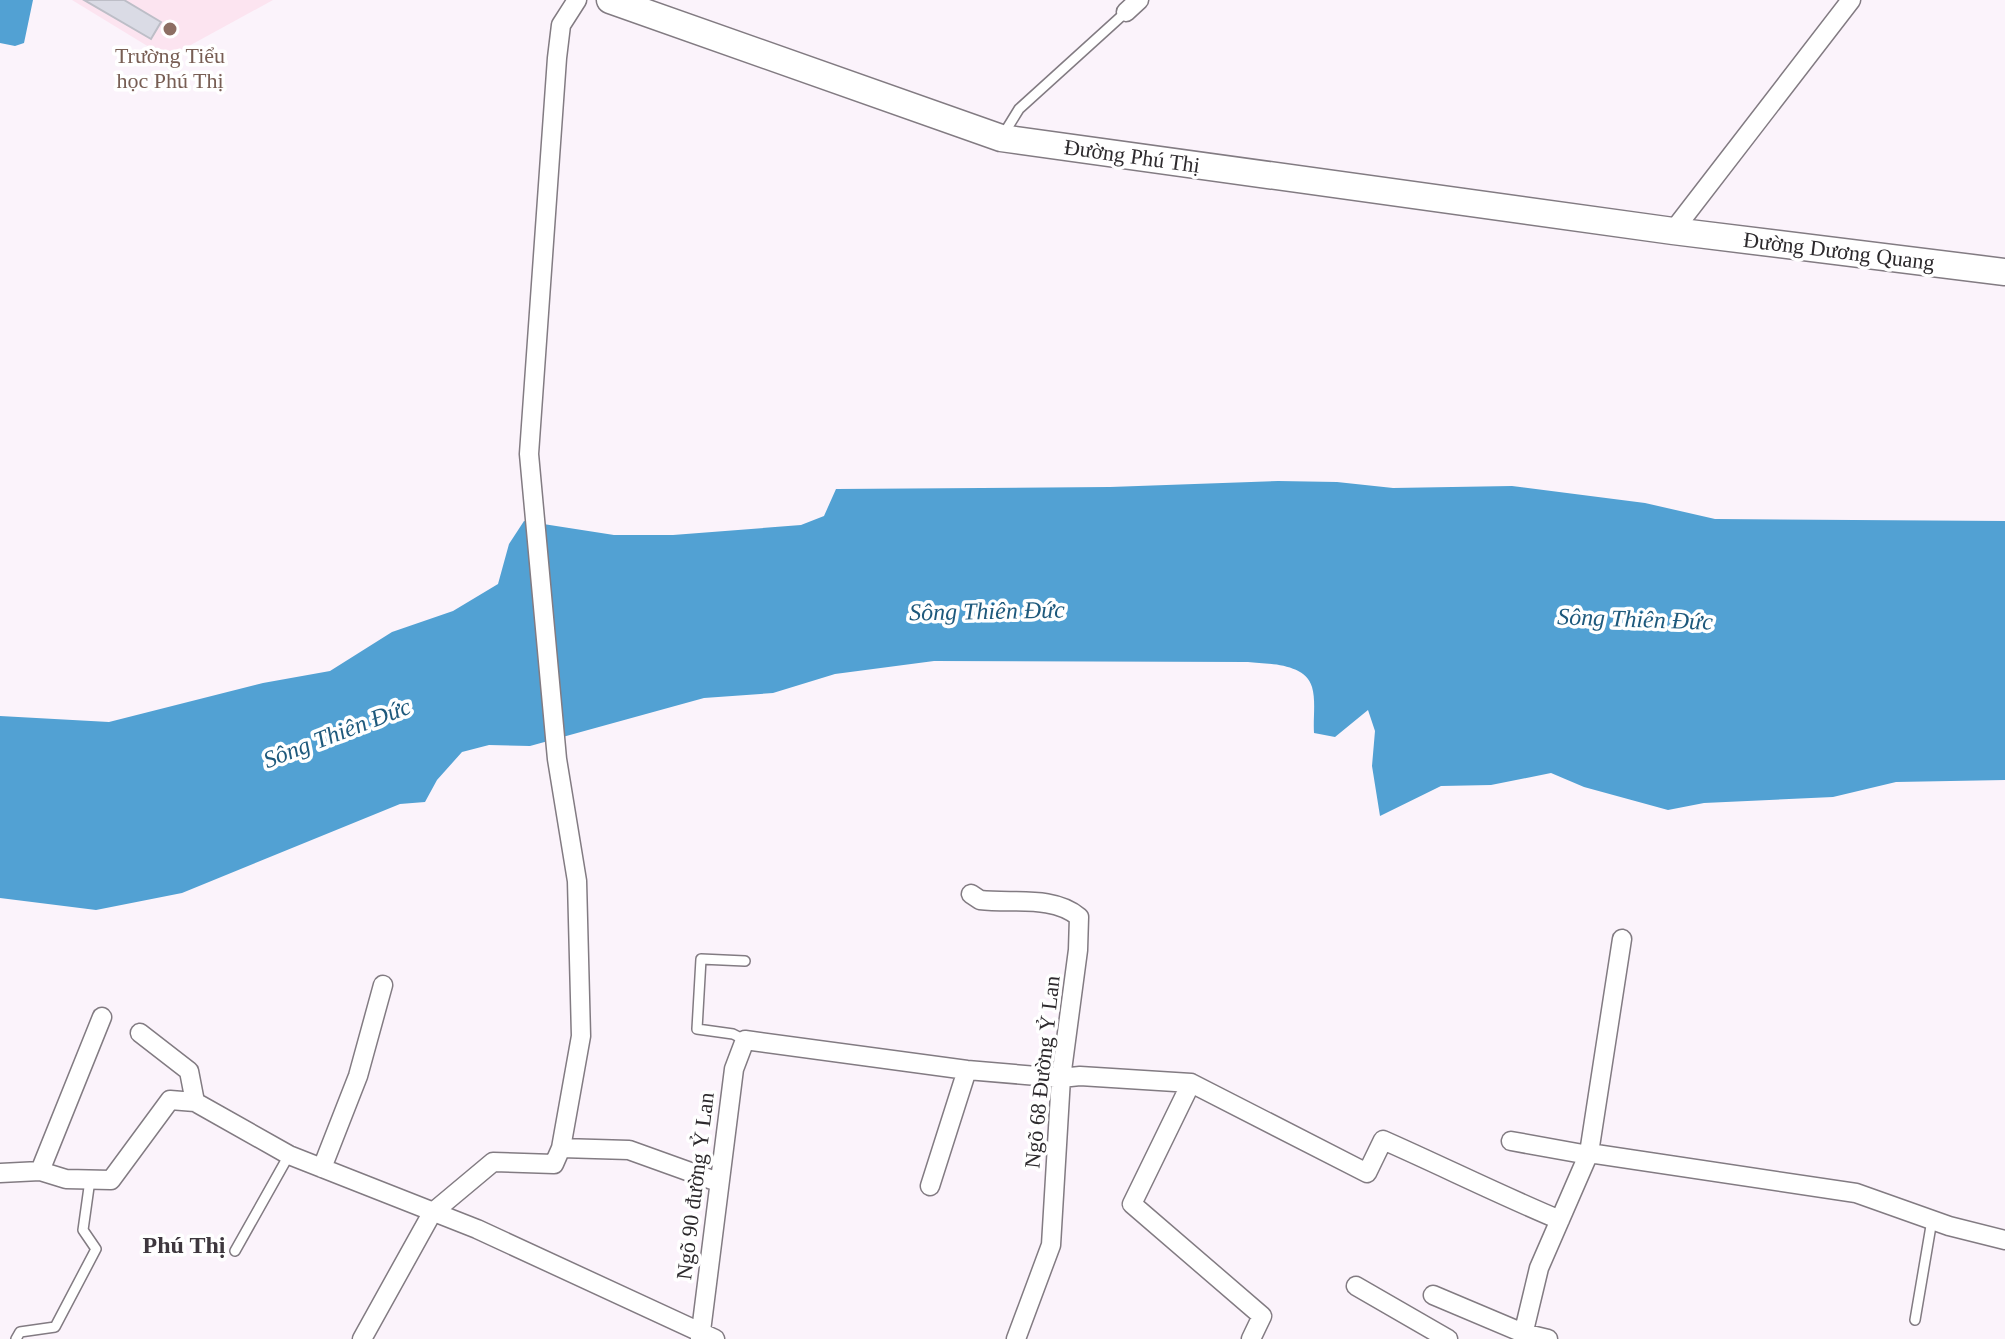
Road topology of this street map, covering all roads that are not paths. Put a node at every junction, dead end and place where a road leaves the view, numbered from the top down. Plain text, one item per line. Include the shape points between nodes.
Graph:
1 (577, 0) edge
2 (610, 0) edge
3 (1845, 2) edge
4 (1132, 6) edge
5 (1001, 138) junction
6 (1673, 231) junction
7 (2005, 272) edge
8 (971, 894) dead end
9 (1622, 939) dead end
10 (745, 961) dead end
11 (383, 985) dead end
12 (102, 1017) dead end
13 (140, 1033) dead end
14 (745, 1040) junction
15 (967, 1070) junction
16 (1061, 1078) junction
17 (1191, 1083) junction
18 (195, 1102) junction
19 (1511, 1141) dead end
20 (561, 1148) junction
21 (1589, 1153) junction
22 (289, 1155) junction
23 (322, 1168) junction
24 (40, 1171) junction
25 (0, 1173) edge
26 (90, 1180) junction
27 (718, 1182) junction
28 (930, 1186) dead end
29 (432, 1213) junction
30 (1560, 1220) junction
31 (1932, 1220) junction
32 (2005, 1240) edge
33 (235, 1251) dead end
34 (1356, 1286) dead end
35 (1433, 1295) dead end
36 (1469, 1310) junction
37 (1915, 1320) dead end
38 (1522, 1336) edge
39 (705, 1337) edge
40 (16, 1339) edge
41 (362, 1339) edge
42 (1016, 1339) edge
43 (1251, 1339) edge
44 (1451, 1339) edge
45 (1548, 1339) edge

1 - 20 street via 561,25 557,58 529,454 557,759 577,881 581,1036
2 - 5 street, Đường Phú Thị
3 - 6 street
4 - 5 lane via 1019,109
5 - 6 street, Đường Phú Thị
6 - 7 street, Đường Dương Quang
8 - 16 street, Ngõ 68 Đường Ỷ Lan via 992,902 1055,903 1079,917
9 - 21 street
10 - 14 lane via 701,959 696,1019 697,1029
11 - 23 street via 358,1076
12 - 24 street
13 - 18 street via 189,1071
14 - 15 street
14 - 27 street, Ngõ 90 đường Ỷ Lan via 734,1069
15 - 16 street
15 - 28 street
16 - 17 street
16 - 42 street, Ngõ 68 Đường Ỷ Lan via 1051,1245
17 - 30 street via 1367,1173 1383,1140
17 - 43 street via 1132,1204 1262,1316
18 - 22 street
18 - 26 street via 170,1100 115,1177
19 - 21 street
20 - 27 street via 629,1150
20 - 29 street via 554,1164 493,1162
21 - 30 street
21 - 31 street via 1856,1193
22 - 23 street
22 - 33 lane
23 - 29 street
24 - 25 street
24 - 26 street
26 - 40 lane via 83,1230 96,1249 55,1327 20,1332
27 - 39 street, Ngõ 90 đường Ỷ Lan
29 - 39 street via 477,1229
29 - 41 street
30 - 38 street via 1539,1268
31 - 32 street
31 - 37 lane
34 - 44 street
35 - 36 street
36 - 38 street
36 - 44 street
38 - 45 street

